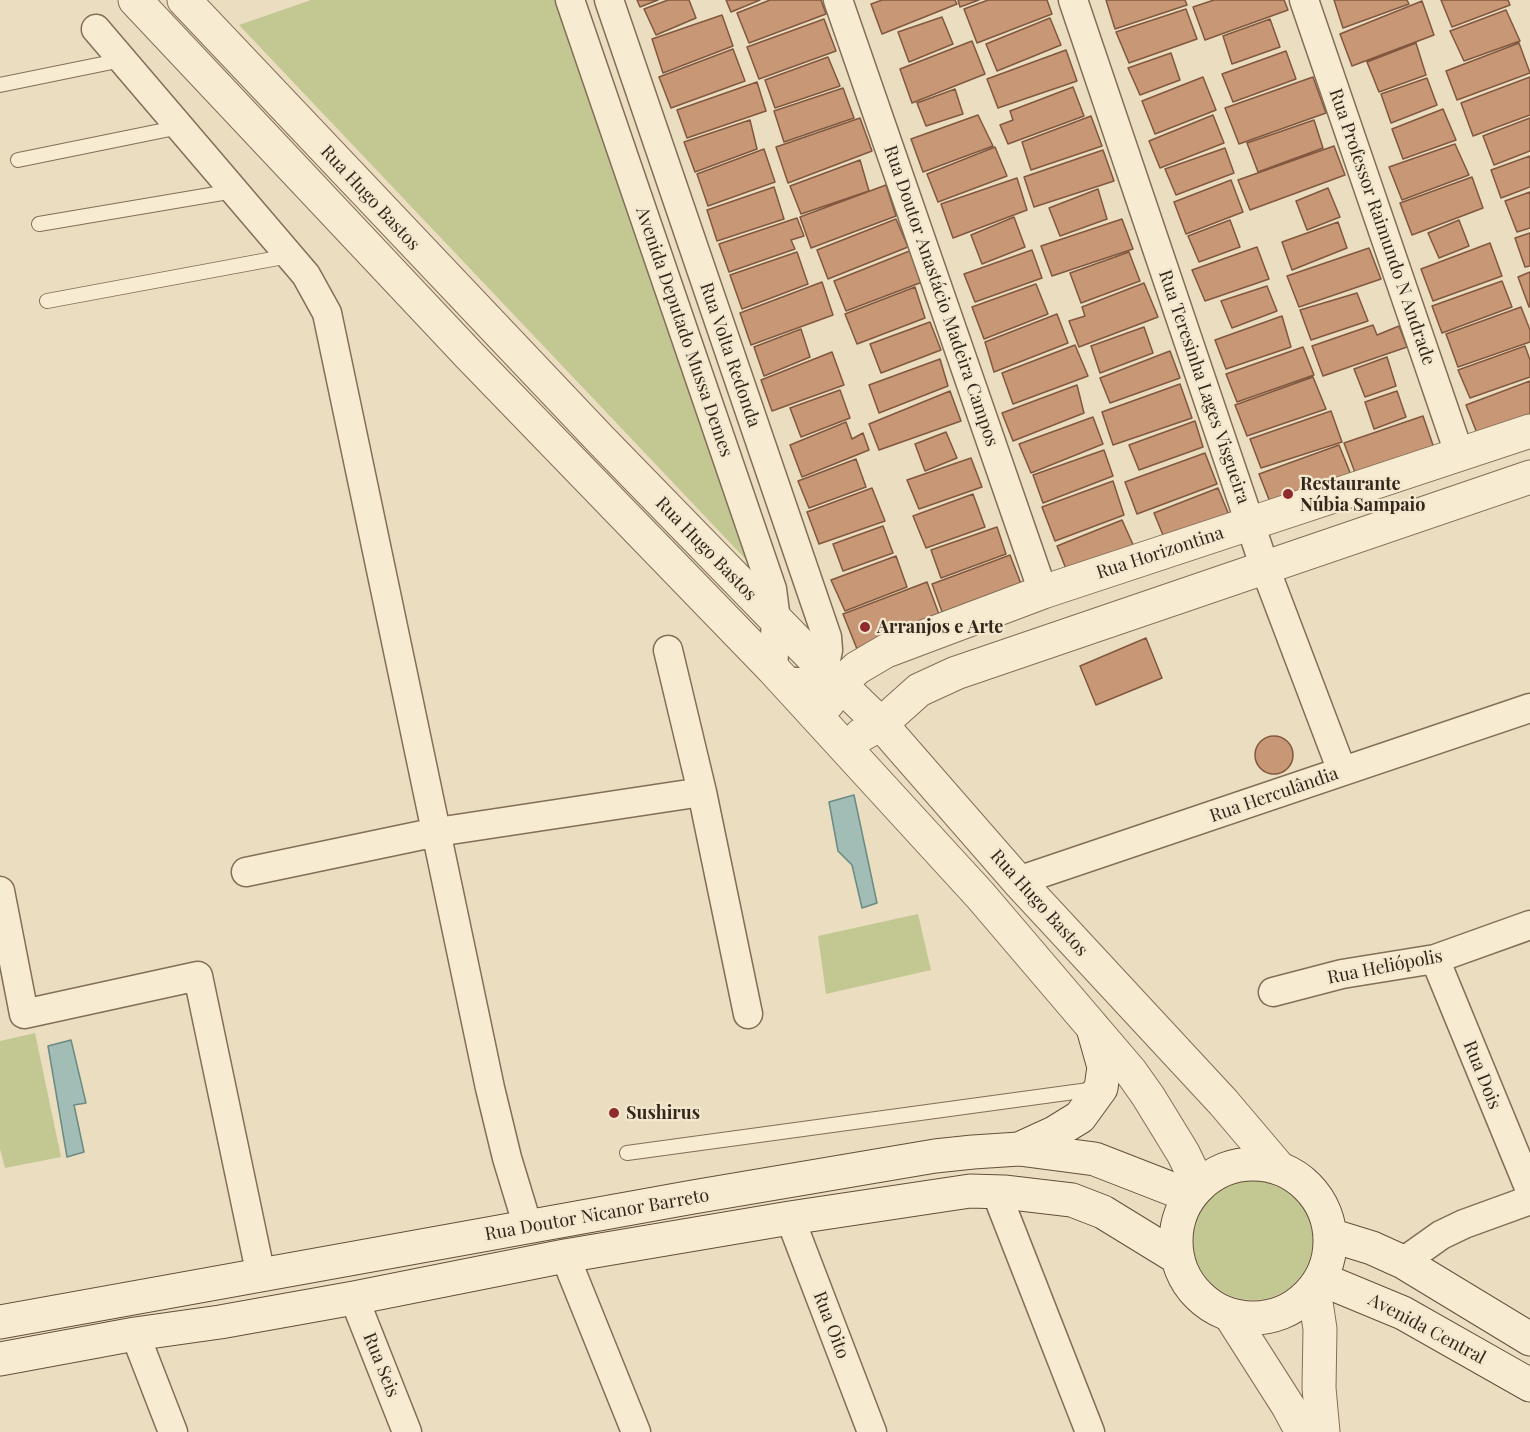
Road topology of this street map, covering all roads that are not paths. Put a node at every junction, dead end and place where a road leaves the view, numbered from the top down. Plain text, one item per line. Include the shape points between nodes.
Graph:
1 (135, 0) edge
2 (184, 0) edge
3 (570, 0) edge
4 (609, 0) edge
5 (838, 0) edge
6 (1073, 0) edge
7 (1304, 0) edge
8 (96, 29) dead end
9 (122, 60) junction
10 (0, 85) edge
11 (180, 127) junction
12 (18, 160) dead end
13 (234, 191) junction
14 (39, 224) dead end
15 (290, 256) junction
16 (47, 301) dead end
17 (1530, 431) edge
18 (1459, 453) junction
19 (1530, 477) edge
20 (1250, 523) junction
21 (1265, 568) junction
22 (1043, 592) junction
23 (776, 620) junction
24 (668, 650) dead end
25 (779, 675) junction
26 (832, 677) junction
27 (1530, 708) edge
28 (881, 724) junction
29 (829, 728) junction
30 (1342, 771) junction
31 (702, 792) junction
32 (437, 832) junction
33 (246, 872) dead end
34 (1018, 881) junction
35 (0, 891) edge
36 (1530, 925) edge
37 (1435, 959) junction
38 (1273, 992) dead end
39 (748, 1014) dead end
40 (1093, 1028) junction
41 (1101, 1088) junction
42 (1019, 1149) junction
43 (627, 1153) dead end
44 (1279, 1168) junction
45 (1530, 1190) edge
46 (1194, 1191) junction
47 (996, 1192) junction
48 (1530, 1200) edge
49 (790, 1218) junction
50 (528, 1227) junction
51 (1330, 1235) junction
52 (565, 1256) junction
53 (1178, 1258) junction
54 (1403, 1262) junction
55 (261, 1276) junction
56 (212, 1284) junction
57 (1317, 1284) junction
58 (354, 1298) junction
59 (40, 1315) junction
60 (1230, 1315) junction
61 (0, 1322) edge
62 (220, 1322) junction
63 (135, 1334) junction
64 (1530, 1339) edge
65 (49, 1350) junction
66 (0, 1359) edge
67 (1530, 1385) edge
68 (173, 1432) edge
69 (407, 1432) edge
70 (636, 1432) edge
71 (872, 1432) edge
72 (1090, 1432) edge
73 (1302, 1432) edge
74 (1323, 1432) edge

1 - 25 street via 470,356
2 - 23 street, Rua Hugo Bastos
3 - 23 street, Avenida Deputado Mussa Demes via 772,589
4 - 26 street, Rua Volta Redonda via 824,629
5 - 22 street, Rua Doutor Anastácio Madeira Campos
6 - 20 street, Rua Teresinha Lages Visgueira
7 - 18 street, Rua Professor Raimundo N Andrade
8 - 9 street
9 - 10 lane
9 - 11 street
11 - 12 lane
11 - 13 street
13 - 14 lane
13 - 15 street
15 - 16 lane
15 - 32 street via 306,275 327,313
17 - 18 street, Rua Horizontina
18 - 20 street, Rua Horizontina
19 - 21 street
20 - 21 street, Rua Teresinha Lages Visgueira
20 - 22 street, Rua Horizontina
21 - 28 street via 956,673 919,690
21 - 30 street, Rua Teresinha Lages Visgueira
22 - 26 street, Rua Horizontina via 886,651
23 - 25 street, Avenida Deputado Mussa Demes
23 - 26 street, Rua Hugo Bastos
24 - 31 street
25 - 26 street via 805,682
25 - 29 street
26 - 28 street, Rua Hugo Bastos
26 - 29 street, Rua Horizontina via 825,708
27 - 30 street, Rua Herculândia
28 - 29 street via 866,734 849,737
28 - 34 street, Rua Hugo Bastos
29 - 40 street via 980,895
30 - 34 street, Rua Herculândia
31 - 32 street
31 - 39 street
32 - 33 street
32 - 50 street via 490,1089
34 - 44 street, Rua Hugo Bastos
35 - 55 street via 24,1014 198,976
36 - 37 street, Rua Heliópolis
37 - 38 street, Rua Heliópolis via 1342,974
37 - 45 street, Rua Dois
40 - 41 street via 1104,1067
40 - 46 street via 1148,1096 1183,1153
41 - 42 street via 1080,1117
41 - 43 lane
42 - 46 street, Rua Doutor Nicanor Barreto via 1095,1159
42 - 50 street, Rua Doutor Nicanor Barreto via 935,1156
44 - 46 street via 1236,1166 1216,1173
44 - 51 street via 1298,1178 1314,1194 1325,1213
46 - 53 street via 1184,1207 1177,1232
47 - 49 street, Rua Doutor Nicanor Barreto via 944,1194
47 - 53 street, Rua Doutor Nicanor Barreto via 1072,1200 1103,1212
47 - 72 street
48 - 54 street via 1441,1235
49 - 52 street, Rua Doutor Nicanor Barreto
49 - 71 street, Rua Oito
50 - 55 street, Rua Doutor Nicanor Barreto
51 - 54 street
51 - 57 street via 1329,1254
52 - 58 street, Rua Doutor Nicanor Barreto
52 - 70 street
53 - 60 street via 1189,1282 1206,1302
54 - 64 street
55 - 56 street, Rua Doutor Nicanor Barreto
56 - 59 street, Rua Doutor Nicanor Barreto
56 - 62 street
57 - 60 street via 1297,1305 1276,1315 1253,1319
57 - 67 street, Avenida Central via 1403,1313
57 - 74 street
58 - 62 street, Rua Doutor Nicanor Barreto
58 - 69 street, Rua Seis
59 - 61 street, Rua Doutor Nicanor Barreto
59 - 65 street
60 - 73 street
62 - 63 street, Rua Doutor Nicanor Barreto
63 - 65 street, Rua Doutor Nicanor Barreto
63 - 68 street
65 - 66 street, Rua Doutor Nicanor Barreto

